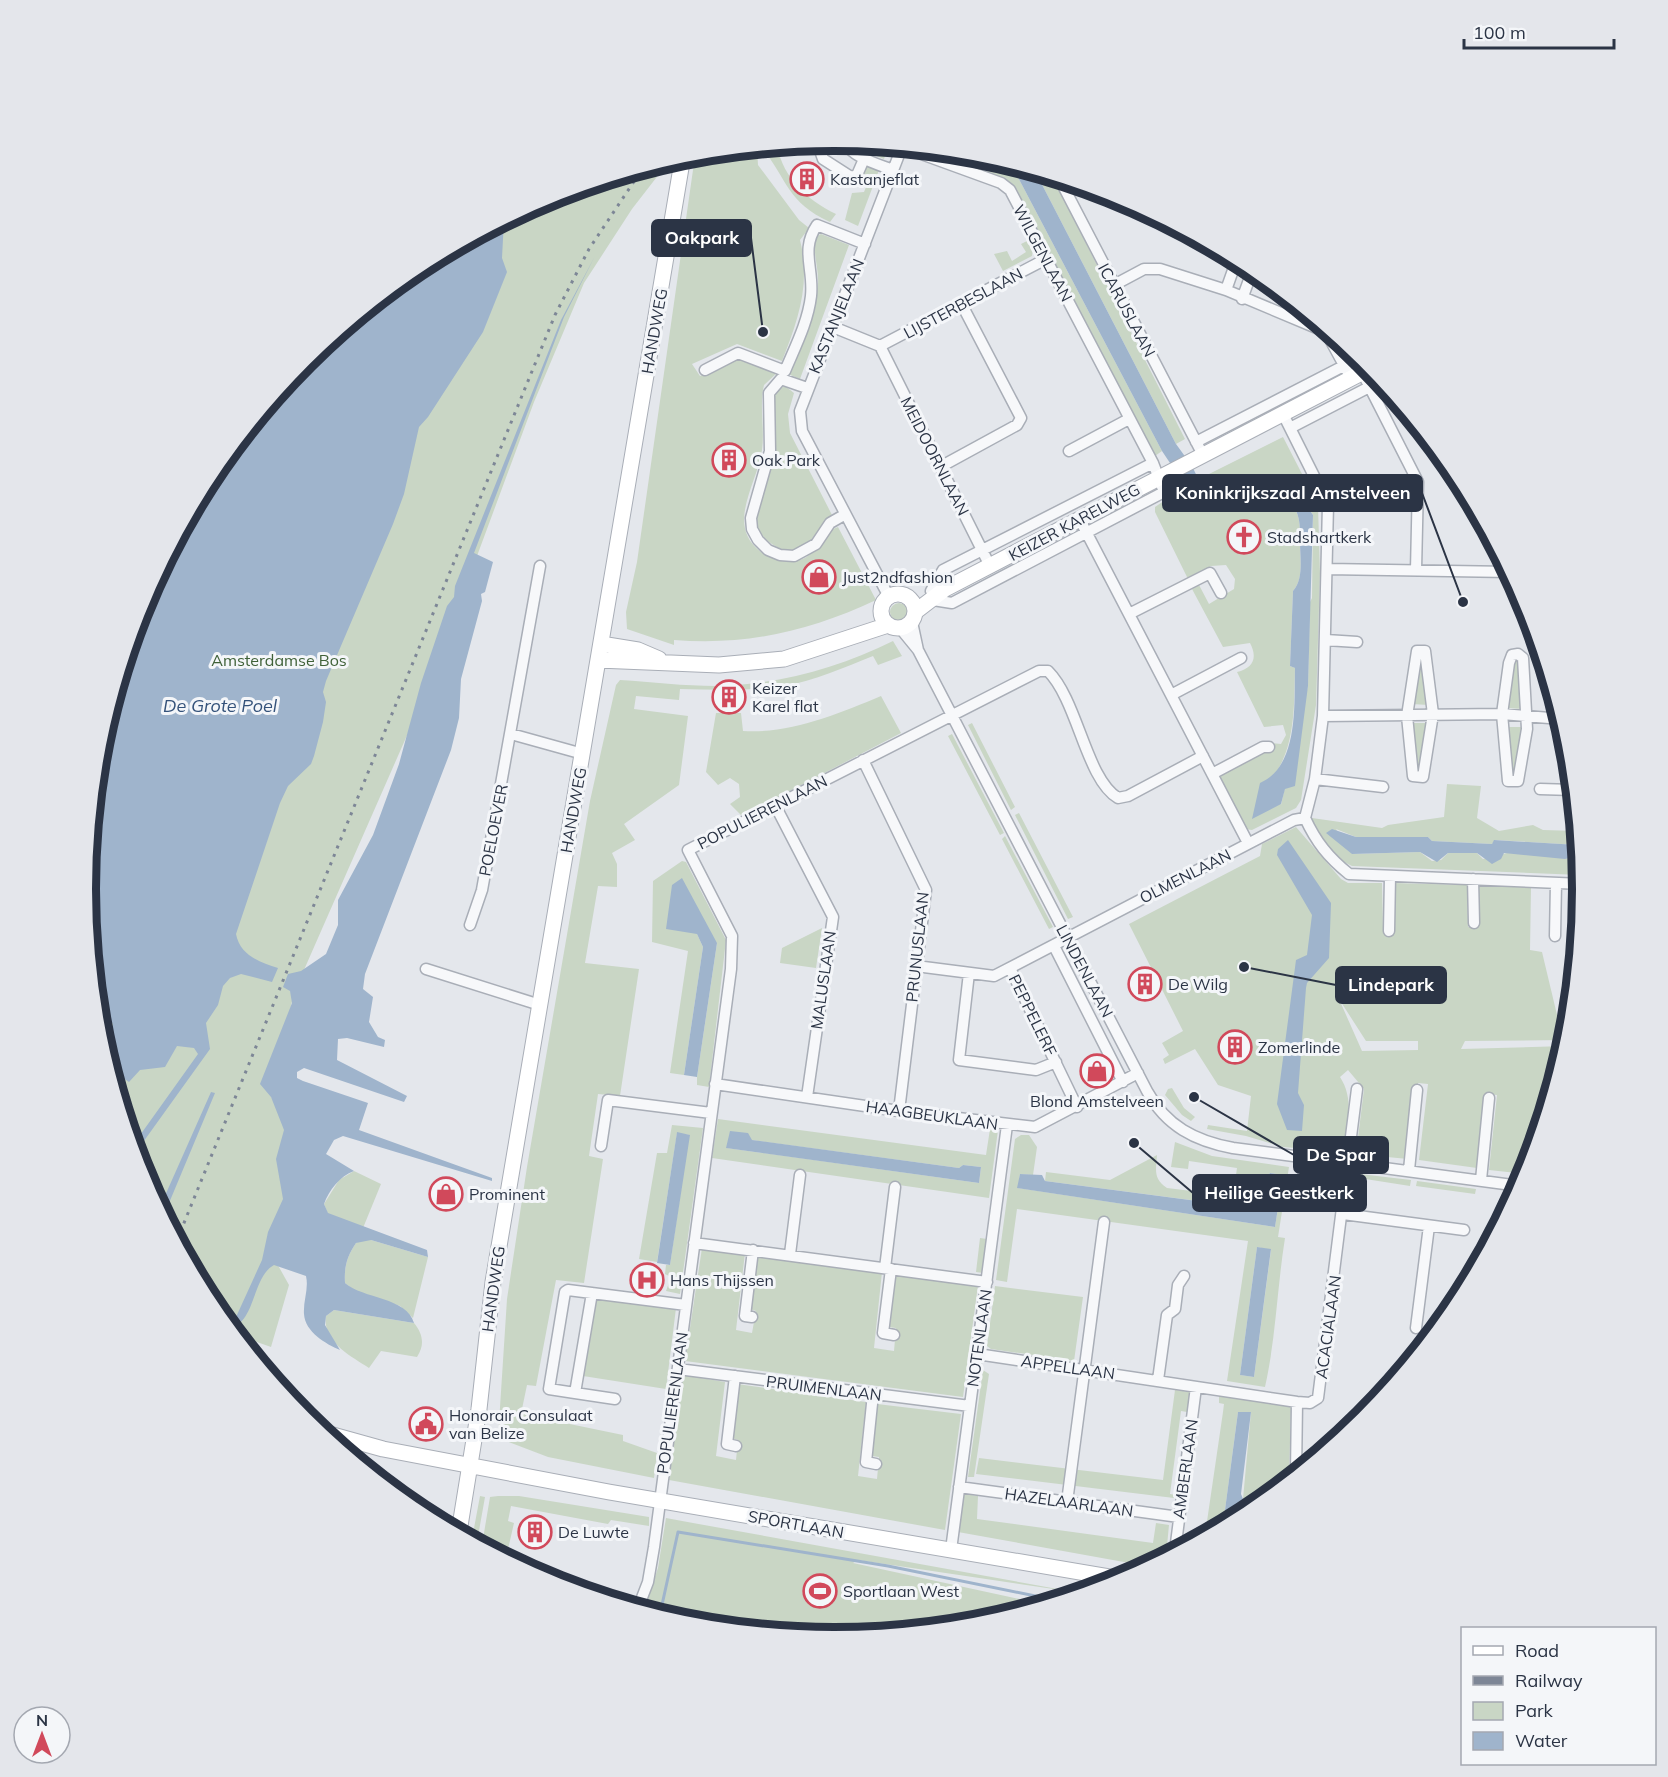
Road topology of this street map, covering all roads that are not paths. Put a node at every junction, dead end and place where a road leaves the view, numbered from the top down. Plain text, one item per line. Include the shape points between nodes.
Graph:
1 (820, 151) edge
2 (851, 151) edge
3 (899, 154) edge
4 (929, 157) edge
5 (864, 159) junction
6 (681, 167) edge
7 (893, 170) junction
8 (1064, 188) edge
9 (865, 244) junction
10 (1046, 259) junction
11 (1234, 268) edge
12 (1249, 279) edge
13 (1114, 285) junction
14 (1226, 290) junction
15 (1242, 299) junction
16 (961, 303) junction
17 (1312, 326) edge
18 (833, 327) junction
19 (880, 346) junction
20 (1358, 368) edge
21 (705, 370) dead end
22 (1360, 371) edge
23 (1373, 385) edge
24 (1369, 387) junction
25 (807, 388) junction
26 (1129, 419) junction
27 (1287, 421) junction
28 (1069, 451) dead end
29 (1197, 452) junction
30 (940, 467) junction
31 (1159, 472) junction
32 (1164, 492) joint
33 (844, 515) junction
34 (1080, 520) junction
35 (1088, 534) junction
36 (982, 550) junction
37 (540, 566) dead end
38 (990, 566) junction
39 (1327, 569) junction
40 (1416, 570) junction
41 (1500, 572) edge
42 (1221, 593) dead end
43 (936, 594) junction
44 (889, 597) joint
45 (1129, 614) junction
46 (901, 616) junction
47 (1326, 640) junction
48 (1357, 642) dead end
49 (601, 644) junction
50 (1241, 657) dead end
51 (598, 660) junction
52 (663, 661) junction
53 (1171, 695) junction
54 (952, 714) junction
55 (1433, 714) junction
56 (1502, 714) junction
57 (1323, 716) junction
58 (1407, 716) junction
59 (1528, 718) junction
60 (1552, 719) edge
61 (511, 734) junction
62 (1269, 747) dead end
63 (583, 754) junction
64 (1203, 756) junction
65 (863, 760) junction
66 (1212, 774) junction
67 (1315, 779) junction
68 (1383, 787) dead end
69 (1540, 789) dead end
70 (1566, 790) edge
71 (775, 805) junction
72 (1305, 818) junction
73 (1248, 843) junction
74 (1390, 876) junction
75 (1473, 879) junction
76 (1556, 883) junction
77 (1572, 884) edge
78 (1474, 922) dead end
79 (470, 925) dead end
80 (1389, 931) dead end
81 (1555, 936) dead end
82 (1068, 938) junction
83 (1054, 946) junction
84 (916, 966) junction
85 (1010, 968) junction
86 (426, 969) dead end
87 (969, 973) junction
88 (540, 1005) junction
89 (1056, 1062) junction
90 (1138, 1073) junction
91 (1123, 1082) junction
92 (715, 1084) junction
93 (1357, 1089) dead end
94 (1417, 1090) dead end
95 (807, 1097) junction
96 (1489, 1098) dead end
97 (1077, 1107) junction
98 (899, 1111) junction
99 (711, 1113) junction
100 (1007, 1125) junction
101 (601, 1146) dead end
102 (1349, 1163) junction
103 (1409, 1170) junction
104 (800, 1175) dead end
105 (1481, 1180) junction
106 (1510, 1184) edge
107 (895, 1187) dead end
108 (1343, 1214) junction
109 (1104, 1222) dead end
110 (1428, 1226) junction
111 (1464, 1230) dead end
112 (694, 1243) junction
113 (753, 1250) junction
114 (790, 1254) junction
115 (888, 1268) junction
116 (1184, 1276) dead end
117 (987, 1282) junction
118 (592, 1293) junction
119 (686, 1305) junction
120 (752, 1317) dead end
121 (1416, 1328) dead end
122 (894, 1335) dead end
123 (978, 1354) junction
124 (678, 1369) junction
125 (1083, 1369) junction
126 (735, 1376) junction
127 (1158, 1380) junction
128 (1196, 1387) junction
129 (575, 1393) junction
130 (873, 1394) junction
131 (615, 1400) dead end
132 (1297, 1402) junction
133 (970, 1406) junction
134 (347, 1443) edge
135 (736, 1446) dead end
136 (1296, 1463) edge
137 (876, 1464) dead end
138 (470, 1465) junction
139 (959, 1487) junction
140 (660, 1500) junction
141 (1067, 1502) junction
142 (1179, 1517) junction
143 (460, 1525) edge
144 (1176, 1542) edge
145 (951, 1550) junction
146 (1101, 1576) edge
147 (641, 1600) edge

1 - 5 street via 823,159 851,177 857,175
2 - 5 street
3 - 7 street, KASTANJELAAN
4 - 10 street, WILGENLAAN via 1001,183 1010,190
5 - 7 street
6 - 49 main road, HANDWEG
7 - 9 street, KASTANJELAAN
8 - 13 street, ICARUSLAAN
9 - 18 street, KASTANJELAAN
9 - 21 street, KASTANJELAAN via 817,225 808,238 811,296 785,371 738,353
10 - 16 street, LIJSTERBESLAAN
10 - 26 street, WILGENLAAN
11 - 14 street
12 - 15 street
13 - 14 street via 1144,269 1160,269
13 - 29 street, ICARUSLAAN
14 - 15 street
15 - 17 street
16 - 19 street, LIJSTERBESLAAN
16 - 30 street via 1021,418 1017,425
18 - 19 street
18 - 25 street, KASTANJELAAN
19 - 30 street, MEIDOORNLAAN
20 - 27 main road, KEIZER KARELWEG
20 - 29 street, KEIZER KARELWEG
22 - 24 street
23 - 24 street, KEIZER KARELWEG
24 - 27 street, KEIZER KARELWEG
24 - 40 street via 1418,482
25 - 33 street, KASTANJELAAN via 800,411 802,431
25 - 33 street, KASTANJELAAN via 781,379 769,393 770,451 753,505 752,529 768,550 794,556 816,544 830,523
26 - 28 street
26 - 31 street, WILGENLAAN
27 - 29 main road, KEIZER KARELWEG
27 - 39 street via 1328,504
29 - 31 main road, KEIZER KARELWEG
30 - 36 street, MEIDOORNLAAN
31 - 32 street, WILGENLAAN
31 - 34 main road, KEIZER KARELWEG
31 - 36 street, KEIZER KARELWEG
32 - 35 street, KEIZER KARELWEG
33 - 44 street, KASTANJELAAN
34 - 35 street
34 - 38 main road, KEIZER KARELWEG
35 - 43 street, KEIZER KARELWEG via 952,603
35 - 45 street
36 - 38 street, MEIDOORNLAAN
36 - 43 street, KEIZER KARELWEG via 943,570
37 - 61 street, POELOEVER
38 - 43 main road, KEIZER KARELWEG
39 - 40 street
39 - 47 street
40 - 41 street
42 - 45 street via 1210,573
43 - 46 main road, KEIZER KARELWEG
44 - 46 main road via 898,594
45 - 53 street
46 - 52 main road, KEIZER KARELWEG via 861,625 855,634 818,650 784,658 719,665
46 - 54 street, LINDENLAAN
47 - 48 street
47 - 57 street
49 - 51 main road, HANDWEG
49 - 52 main road, KEIZER KARELWEG via 638,650
50 - 53 street
51 - 52 main road, KEIZER KARELWEG
51 - 63 main road, HANDWEG
53 - 64 street
54 - 64 street, POPULIERENLAAN via 1039,671 1048,671 1076,717 1080,734 1109,793 1118,798
54 - 65 street, POPULIERENLAAN
54 - 82 street, LINDENLAAN
55 - 56 street
55 - 58 street
55 - 58 street via 1423,777 1413,776
55 - 58 street via 1425,651 1417,651
56 - 59 street
56 - 59 street via 1509,663 1518,654 1523,658
56 - 59 street via 1508,781 1518,781
57 - 58 street
57 - 67 street
59 - 60 street
61 - 63 street
61 - 79 street, POELOEVER via 482,890
62 - 66 street
63 - 88 main road, HANDWEG
64 - 66 street
65 - 71 street, POPULIERENLAAN
65 - 84 street, PRUNUSLAAN via 926,890
66 - 73 street
67 - 68 street
67 - 72 street
69 - 70 street
71 - 92 street, POPULIERENLAAN via 688,850 732,936
71 - 95 street, MALUSLAAN via 832,917
72 - 73 street, OLMENLAAN
72 - 74 street via 1327,856 1349,874
73 - 82 street, OLMENLAAN
74 - 75 street
74 - 80 street
75 - 76 street
75 - 78 street
76 - 77 street
76 - 81 street
82 - 83 street, PEPPELERF
82 - 90 street, LINDENLAAN
83 - 85 street, PEPPELERF
83 - 91 street, LINDENLAAN
84 - 87 street, PEPPELERF
84 - 98 street, PRUNUSLAAN
85 - 87 street, PEPPELERF via 994,976
85 - 89 street, PEPPELERF
86 - 88 street
87 - 89 street, PEPPELERF via 959,1060 1036,1070
88 - 138 main road, HANDWEG via 492,1282
89 - 97 street, PEPPELERF
90 - 91 street, HAAGBEUKLAAN
90 - 102 street, LINDENLAAN via 1158,1110 1177,1129 1210,1144
91 - 97 street, HAAGBEUKLAAN
92 - 95 street, HAAGBEUKLAAN
92 - 99 street, POPULIERENLAAN
93 - 102 street
94 - 103 street
95 - 98 street, HAAGBEUKLAAN
96 - 105 street
97 - 100 street, HAAGBEUKLAAN via 1035,1127
98 - 100 street, HAAGBEUKLAAN
99 - 101 street via 608,1100
99 - 112 street, POPULIERENLAAN
100 - 117 street, NOTENLAAN
102 - 103 street, LINDENLAAN
102 - 108 street, ACACIALAAN
103 - 105 street, LINDENLAAN
104 - 114 street
105 - 106 street, LINDENLAAN
107 - 115 street
108 - 110 street
108 - 132 street, ACACIALAAN via 1318,1398 1310,1403
109 - 125 street
110 - 111 street
110 - 121 street
112 - 113 street
112 - 119 street, POPULIERENLAAN
113 - 114 street
113 - 120 street via 745,1316
114 - 115 street
115 - 117 street
115 - 122 street via 883,1333
116 - 127 street via 1178,1285 1174,1309 1167,1314
117 - 123 street, NOTENLAAN
118 - 119 street
118 - 129 street
118 - 129 street via 565,1292 549,1389
119 - 124 street, POPULIERENLAAN
123 - 125 street, APPELLAAN
123 - 133 street, NOTENLAAN
124 - 126 street, PRUIMENLAAN
124 - 140 street, POPULIERENLAAN
125 - 127 street, APPELLAAN
125 - 141 street
126 - 130 street, PRUIMENLAAN
126 - 135 street via 727,1444
127 - 128 street, APPELLAAN
128 - 132 street, APPELLAAN
128 - 142 street, AMBERLAAN
129 - 131 street
130 - 133 street, PRUIMENLAAN
130 - 137 street via 866,1462
132 - 136 street
133 - 139 street, NOTENLAAN
134 - 138 main road, SPORTLAAN
138 - 140 main road, SPORTLAAN
138 - 143 main road, HANDWEG
139 - 141 street, HAZELAARLAAN
139 - 145 street, NOTENLAAN
140 - 145 main road, SPORTLAAN
140 - 147 street, POPULIERENLAAN via 648,1582
141 - 142 street, HAZELAARLAAN
142 - 144 street, AMBERLAAN
145 - 146 main road, SPORTLAAN

